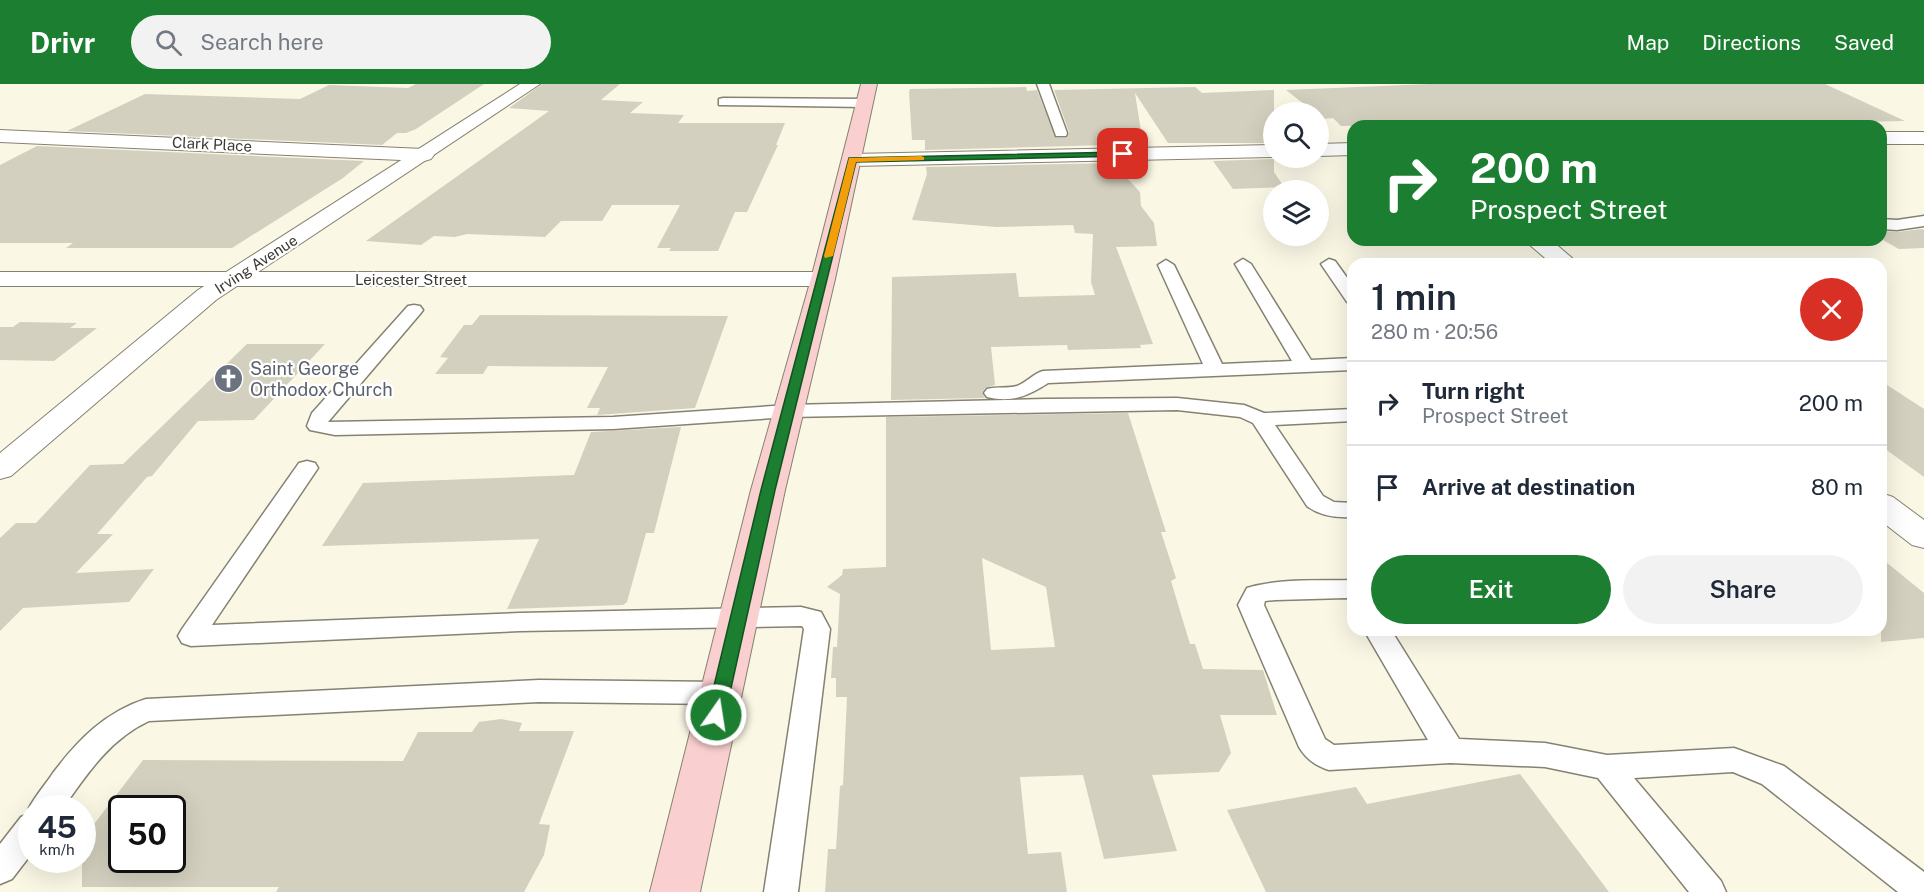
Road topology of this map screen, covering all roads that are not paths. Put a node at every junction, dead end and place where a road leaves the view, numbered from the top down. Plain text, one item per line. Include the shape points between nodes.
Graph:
1 (532, 84) edge
2 (1043, 84) edge
3 (867, 94) edge
4 (723, 102) dead end
5 (1060, 133) dead end
6 (0, 136) edge
7 (1887, 138) edge
8 (1924, 138) edge
9 (1347, 149) edge
10 (1329, 150) edge
11 (1263, 151) edge
12 (424, 155) junction
13 (852, 160) junction
14 (1924, 221) edge
15 (1887, 224) edge
16 (1544, 246) edge
17 (1559, 258) edge
18 (1243, 264) dead end
19 (1329, 264) dead end
20 (1166, 265) dead end
21 (0, 279) edge
22 (823, 279) junction
23 (232, 280) junction
24 (1347, 290) edge
25 (414, 310) dead end
26 (1347, 364) edge
27 (1305, 366) junction
28 (1215, 369) junction
29 (790, 404) junction
30 (1347, 415) edge
31 (1262, 419) junction
32 (307, 468) dead end
33 (0, 469) edge
34 (1887, 509) edge
35 (1347, 510) edge
36 (1924, 537) edge
37 (1347, 589) edge
38 (738, 619) junction
39 (1381, 636) edge
40 (721, 693) junction
41 (1450, 752) junction
42 (1607, 767) junction
43 (55, 795) edge
44 (18, 845) edge
45 (0, 869) edge
46 (675, 892) edge
47 (781, 892) edge
48 (1709, 892) edge
49 (1924, 892) edge

1 - 12 street, Irving Avenue
2 - 5 lane
3 - 4 lane
3 - 13 main road
6 - 12 street, Clark Place
7 - 8 street
9 - 10 street
11 - 13 street
12 - 23 street, Irving Avenue
13 - 22 main road
14 - 15 lane
16 - 17 street
18 - 27 lane
19 - 24 lane
20 - 28 lane
21 - 23 street, Leicester Street
22 - 23 street, Leicester Street
22 - 29 main road
23 - 33 street, Irving Avenue via 207,295
25 - 29 lane via 319,417 317,426 335,429 612,423
26 - 27 lane
27 - 28 lane
28 - 29 lane via 1043,377 1021,392
29 - 31 lane via 1177,404 1244,411
29 - 38 main road
30 - 31 lane
31 - 35 lane via 1315,501 1323,508
32 - 38 lane via 191,636 520,622
34 - 36 street
37 - 41 lane via 1256,594 1251,606 1314,747 1329,758
38 - 40 main road
38 - 47 lane via 801,616 812,619 818,629
39 - 41 lane
40 - 43 lane via 540,692 146,710 125,718 95,741
40 - 46 main road
41 - 42 lane via 1545,755
42 - 48 lane
42 - 49 lane via 1734,760 1773,776
44 - 45 lane

